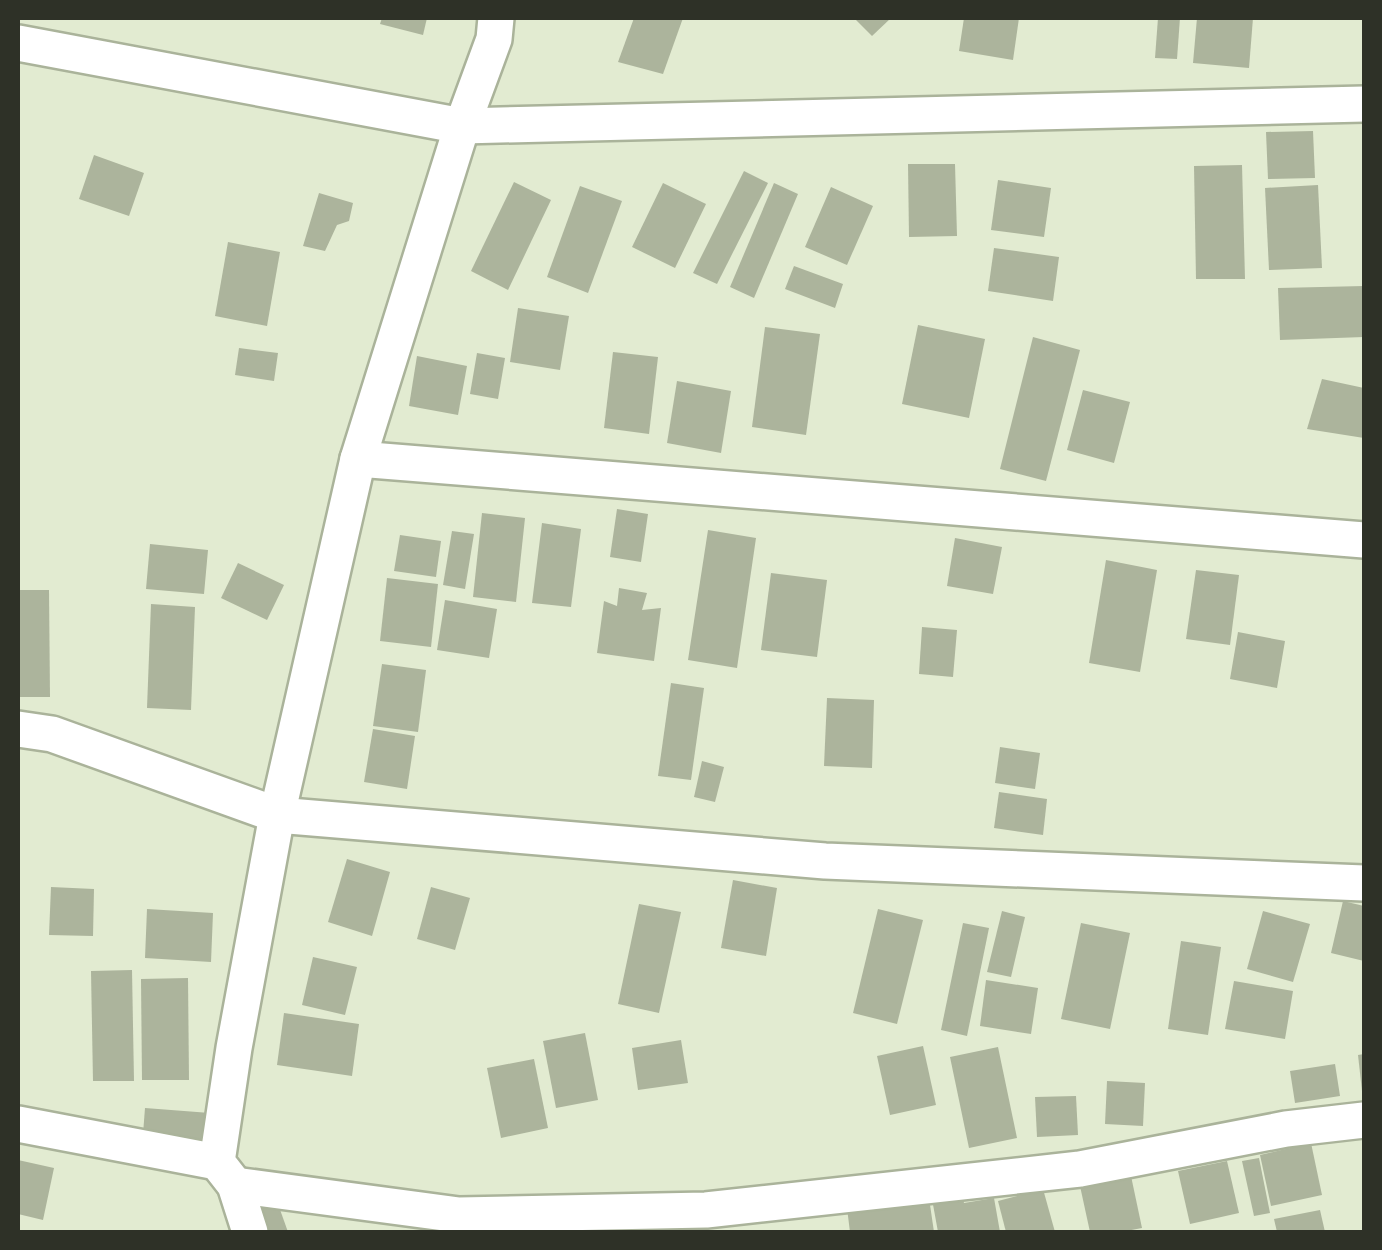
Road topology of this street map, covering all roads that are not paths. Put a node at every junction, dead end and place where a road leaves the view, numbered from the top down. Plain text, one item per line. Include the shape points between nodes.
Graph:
1 (496, 18) edge
2 (18, 42) edge
3 (1364, 104) edge
4 (462, 126) junction
5 (358, 459) junction
6 (1364, 540) edge
7 (18, 730) edge
8 (277, 815) junction
9 (1364, 883) edge
10 (1364, 1120) edge
11 (18, 1124) edge
12 (226, 1174) junction
13 (250, 1232) edge

1 - 4 street
2 - 4 street
3 - 4 street
4 - 5 street
5 - 6 street
5 - 8 street
7 - 8 street via 52,734
8 - 9 street via 825,861
8 - 12 street via 234,1048
10 - 12 street via 1286,1128 1080,1170 706,1210 459,1216
11 - 12 street
12 - 13 street

